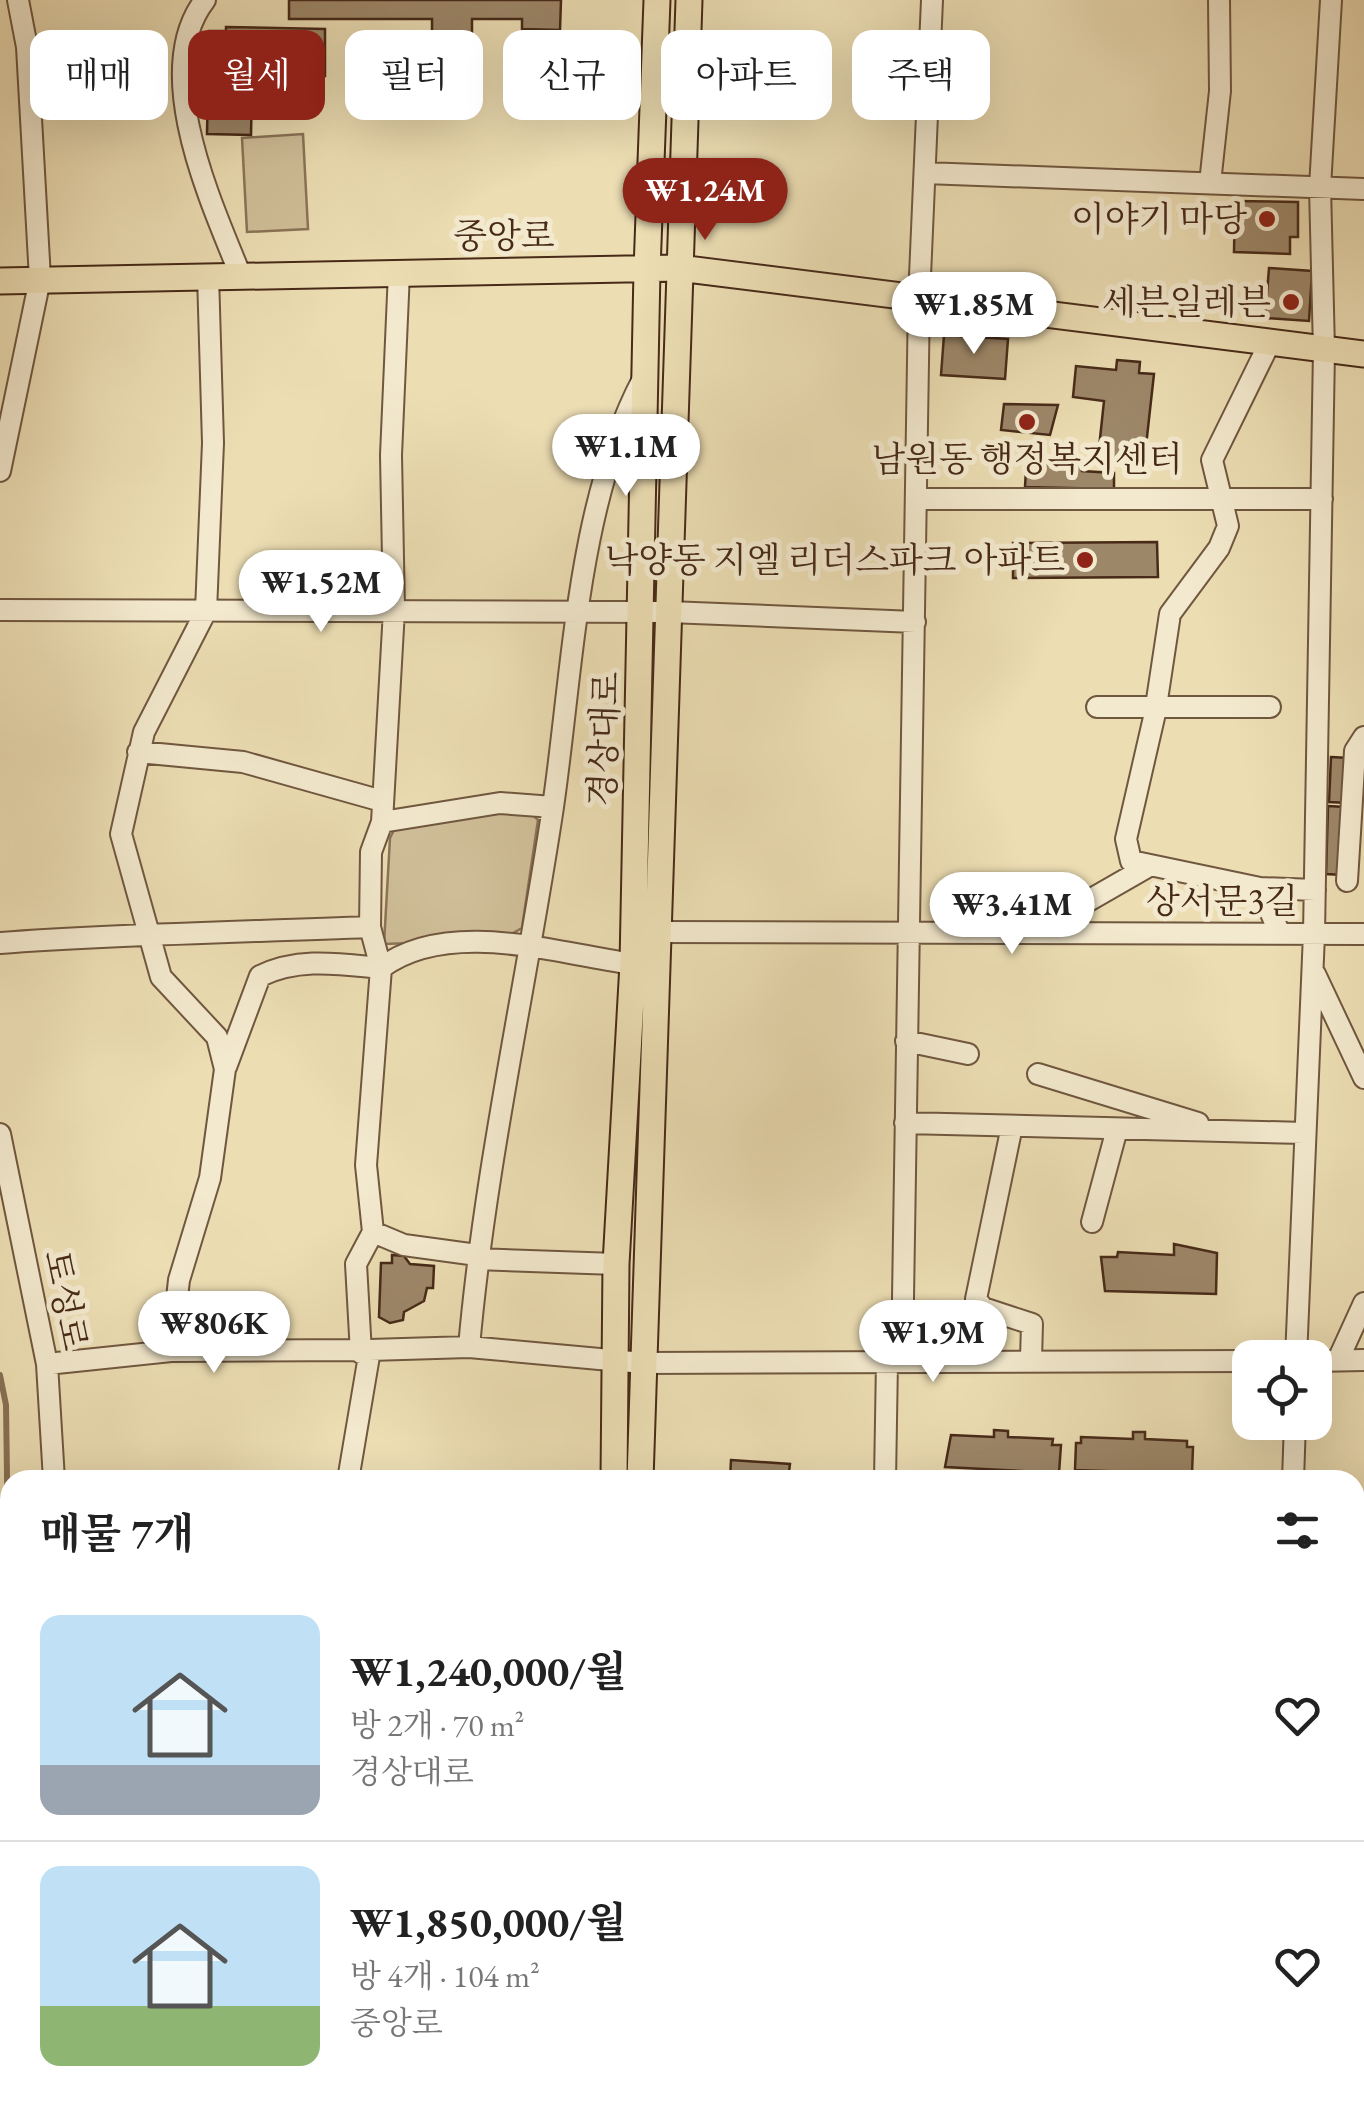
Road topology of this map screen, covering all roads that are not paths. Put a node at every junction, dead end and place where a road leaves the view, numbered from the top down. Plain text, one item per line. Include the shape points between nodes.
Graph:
1 (18, 0) edge
2 (204, 0) edge
3 (658, 0) edge
4 (689, 0) edge
5 (932, 0) edge
6 (1219, 0) edge
7 (1331, 0) edge
8 (924, 173) junction
9 (1210, 183) junction
10 (1320, 187) junction
11 (1364, 189) edge
12 (679, 268) junction
13 (647, 270) junction
14 (399, 272) junction
15 (240, 274) junction
16 (208, 275) junction
17 (40, 278) junction
18 (0, 280) edge
19 (920, 298) junction
20 (1270, 342) junction
21 (1324, 350) junction
22 (1364, 354) edge
23 (646, 374) junction
24 (0, 471) edge
25 (916, 499) junction
26 (1222, 499) junction
27 (1322, 499) junction
28 (0, 610) edge
29 (394, 610) junction
30 (206, 611) junction
31 (669, 612) junction
32 (642, 613) junction
33 (578, 614) junction
34 (915, 622) junction
35 (1098, 707) dead end
36 (1270, 707) dead end
37 (1156, 708) junction
38 (1364, 737) edge
39 (138, 752) junction
40 (552, 808) junction
41 (382, 812) junction
42 (1149, 866) junction
43 (1356, 880) edge
44 (1315, 887) junction
45 (1260, 888) junction
46 (370, 927) junction
47 (659, 932) junction
48 (907, 932) junction
49 (1032, 932) junction
50 (147, 933) junction
51 (1280, 934) junction
52 (1314, 934) junction
53 (1364, 934) edge
54 (0, 943) edge
55 (529, 948) junction
56 (632, 964) junction
57 (381, 968) junction
58 (1312, 968) junction
59 (906, 1041) junction
60 (968, 1054) dead end
61 (226, 1069) junction
62 (1038, 1074) dead end
63 (1364, 1078) edge
64 (905, 1123) junction
65 (1012, 1126) junction
66 (1117, 1129) junction
67 (1225, 1131) junction
68 (1306, 1133) junction
69 (0, 1134) edge
70 (1092, 1222) dead end
71 (373, 1232) junction
72 (477, 1257) junction
73 (616, 1264) junction
74 (1364, 1303) edge
75 (1297, 1340) edge
76 (468, 1348) junction
77 (171, 1350) junction
78 (366, 1352) junction
79 (1031, 1359) junction
80 (894, 1360) junction
81 (1332, 1360) edge
82 (1338, 1360) junction
83 (1364, 1360) edge
84 (1232, 1361) edge
85 (630, 1362) junction
86 (46, 1364) junction
87 (1294, 1440) edge
88 (53, 1470) edge
89 (349, 1470) edge
90 (615, 1470) edge
91 (639, 1470) edge
92 (886, 1470) edge
93 (1294, 1470) edge

1 - 17 street via 27,47
2 - 15 street via 184,53 183,102
3 - 13 main road, 경상대로
4 - 12 main road, 경상대로
5 - 8 street
6 - 9 street via 1220,92
7 - 10 street
8 - 9 street
8 - 19 street
9 - 10 street
10 - 11 street
10 - 21 street
12 - 13 main road, 중앙로
12 - 19 main road, 중앙로
12 - 31 main road, 경상대로
13 - 14 main road, 중앙로
13 - 23 main road, 경상대로
14 - 15 main road, 중앙로
14 - 29 street via 391,454
15 - 16 main road, 중앙로
16 - 17 main road, 중앙로
16 - 30 street via 213,443
17 - 18 main road, 중앙로
17 - 24 street
19 - 20 main road, 중앙로
19 - 25 street
20 - 21 main road, 중앙로
20 - 26 street via 1212,460
21 - 22 main road, 중앙로
21 - 27 street
23 - 32 main road, 경상대로
23 - 33 street via 616,429
25 - 26 street
25 - 34 street
26 - 27 street
26 - 37 street via 1228,526 1219,548 1170,614
27 - 44 street
28 - 30 street
29 - 30 street
29 - 33 street
29 - 41 street
30 - 39 street
31 - 32 street
31 - 34 street
31 - 47 main road, 경상대로
32 - 33 street
32 - 56 main road, 경상대로
33 - 40 street
34 - 48 street
35 - 37 street
36 - 37 street
37 - 42 street via 1126,839 1132,861
38 - 43 street via 1356,752
39 - 41 street via 243,762
39 - 50 street via 121,834
40 - 41 street via 500,803
40 - 55 street
41 - 46 street via 370,852
42 - 45 street
42 - 49 street
43 - 44 street
44 - 45 street
44 - 52 street
45 - 51 street
46 - 50 street
46 - 57 street
47 - 48 street, 상서문3길
47 - 85 main road, 경상대로
48 - 49 street, 상서문3길
48 - 59 street
49 - 51 street, 상서문3길
50 - 54 street
50 - 61 street via 161,978 217,1037
51 - 52 street, 상서문3길
52 - 53 street, 상서문3길
52 - 58 street
55 - 56 street
55 - 57 street via 458,941 403,951
55 - 72 street
56 - 73 main road, 경상대로
57 - 61 street via 318,962 282,965 260,976
57 - 71 street via 366,1165
58 - 63 street
58 - 68 street
59 - 60 street
59 - 64 street
61 - 77 street via 210,1178 179,1280
62 - 67 street
64 - 65 street
64 - 80 street
65 - 66 street
65 - 79 street via 976,1298 983,1308 1032,1324
66 - 67 street
66 - 70 street
67 - 68 street
68 - 75 street
69 - 86 street, 토성로
71 - 72 street via 404,1245
71 - 78 street via 356,1264
72 - 73 street
72 - 76 street
73 - 85 main road, 경상대로
74 - 82 street
76 - 78 street
76 - 85 street
77 - 78 street
77 - 86 street
78 - 89 street
79 - 80 street
79 - 84 street
80 - 85 street
80 - 92 street
81 - 82 street
82 - 83 street
85 - 90 main road, 경상대로
85 - 91 main road, 경상대로
86 - 88 street, 토성로
87 - 93 street

